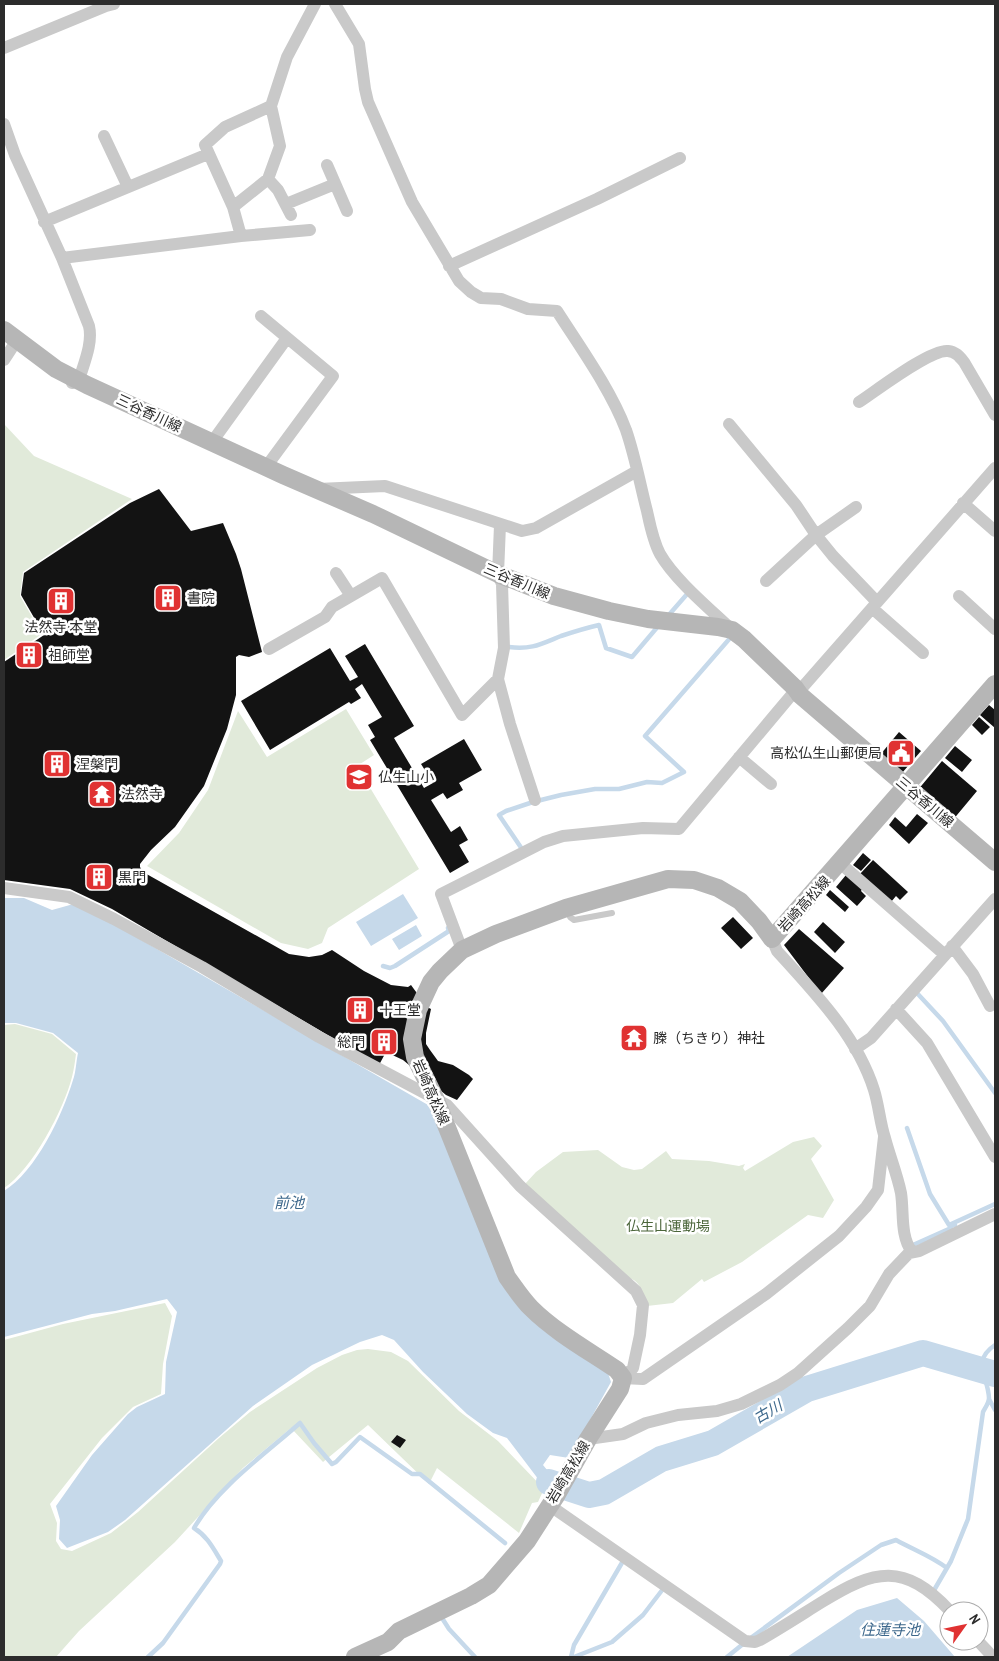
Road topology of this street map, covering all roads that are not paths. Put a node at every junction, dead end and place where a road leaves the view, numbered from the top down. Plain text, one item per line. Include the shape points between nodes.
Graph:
1 (114, 4) edge
2 (315, 4) edge
3 (335, 4) edge
4 (4, 48) edge
5 (271, 106) junction
6 (4, 124) edge
7 (104, 136) dead end
8 (208, 154) junction
9 (680, 158) dead end
10 (327, 166) dead end
11 (268, 179) junction
12 (335, 184) junction
13 (128, 187) junction
14 (233, 207) junction
15 (347, 210) dead end
16 (44, 222) junction
17 (310, 230) dead end
18 (241, 236) junction
19 (62, 258) junction
20 (449, 266) junction
21 (261, 316) dead end
22 (10, 335) edge
23 (287, 338) junction
24 (4, 360) edge
25 (74, 382) junction
26 (859, 402) dead end
27 (995, 415) edge
28 (729, 424) dead end
29 (212, 442) junction
30 (266, 467) junction
31 (995, 468) edge
32 (637, 470) junction
33 (316, 489) junction
34 (963, 503) junction
35 (856, 506) dead end
36 (500, 525) junction
37 (995, 531) edge
38 (816, 535) junction
39 (336, 572) dead end
40 (498, 574) junction
41 (766, 581) dead end
42 (351, 596) junction
43 (958, 596) dead end
44 (874, 605) junction
45 (995, 629) edge
46 (732, 630) junction
47 (269, 648) dead end
48 (923, 653) dead end
49 (498, 679) junction
50 (995, 684) edge
51 (797, 691) junction
52 (739, 757) junction
53 (771, 784) dead end
54 (906, 786) junction
55 (535, 800) dead end
56 (995, 862) edge
57 (840, 863) junction
58 (4, 888) edge
59 (995, 899) edge
60 (566, 908) junction
61 (612, 913) dead end
62 (772, 939) junction
63 (462, 950) junction
64 (949, 950) junction
65 (990, 1006) dead end
66 (896, 1009) junction
67 (855, 1049) junction
68 (436, 1100) junction
69 (884, 1137) junction
70 (995, 1158) edge
71 (995, 1214) edge
72 (912, 1252) junction
73 (623, 1378) junction
74 (588, 1439) junction
75 (552, 1501) junction
76 (941, 1601) edge
77 (355, 1657) edge

1 - 4 street
2 - 5 street via 287,57
3 - 20 street via 359,44 368,102 388,148 412,202
5 - 8 street via 225,127 205,145
5 - 11 street via 280,146
6 - 16 street
7 - 13 street
8 - 13 street
8 - 14 street
9 - 20 street
10 - 12 street
11 - 12 street via 288,210
11 - 14 street
12 - 15 street
13 - 16 street
14 - 18 street
16 - 19 street
17 - 18 street
18 - 19 street
19 - 25 street via 90,332 88,352
20 - 32 street via 459,281 481,298 557,311 613,402 625,428
21 - 23 street
22 - 24 street
22 - 25 main road, 三谷香川線
23 - 29 street
23 - 30 street via 333,376
25 - 29 main road, 三谷香川線
26 - 27 street via 911,366 946,351 958,354
28 - 38 street via 796,505
29 - 30 main road, 三谷香川線
30 - 33 main road, 三谷香川線
31 - 34 street
32 - 36 street via 536,528 522,531
32 - 46 street via 660,553 679,578
33 - 36 street via 385,486
33 - 40 main road, 三谷香川線
34 - 37 street
34 - 44 street
35 - 38 street
36 - 40 street
38 - 41 street
38 - 44 street
39 - 42 street
40 - 46 main road, 三谷香川線 via 554,596 609,611
40 - 49 street via 502,584 504,648
42 - 47 street via 332,607 325,617
42 - 49 street via 382,578 462,715
43 - 45 street
44 - 48 street
44 - 51 street
46 - 51 main road, 三谷香川線
49 - 55 street
50 - 54 main road, 岩崎高松線
51 - 52 street
51 - 54 main road, 三谷香川線
52 - 53 street
52 - 63 street via 679,829 643,828 564,836 544,842 441,894
54 - 56 main road, 三谷香川線
54 - 57 main road, 岩崎高松線
57 - 62 main road, 岩崎高松線
57 - 64 street
58 - 68 street via 69,898 114,919 320,1038
59 - 64 street
60 - 61 lane via 574,920
60 - 62 main road, 岩崎高松線 via 668,879 694,880 740,900
60 - 63 main road, 岩崎高松線
62 - 67 street via 777,951 835,1018
63 - 68 main road, 岩崎高松線 via 431,982 418,1010 412,1039 414,1057
64 - 65 street via 973,974
64 - 66 street
66 - 67 street via 872,1038
66 - 70 street via 927,1042
67 - 69 street via 875,1091
68 - 73 main road, 岩崎高松線 via 507,1277 518,1294 543,1320 618,1370
68 - 73 street via 448,1105 520,1186 636,1290 643,1305 640,1335 633,1368
69 - 72 street via 896,1172 904,1228
69 - 73 street via 878,1190 839,1236 766,1294 643,1379
71 - 72 street
72 - 74 street via 889,1274 870,1306 798,1373 780,1384 741,1404 717,1411 678,1415 646,1423 623,1434
73 - 74 main road, 岩崎高松線 via 620,1389
74 - 75 main road, 岩崎高松線
75 - 76 street via 746,1641 760,1640 843,1589 879,1575 917,1583
75 - 77 main road, 岩崎高松線 via 522,1547 489,1585

